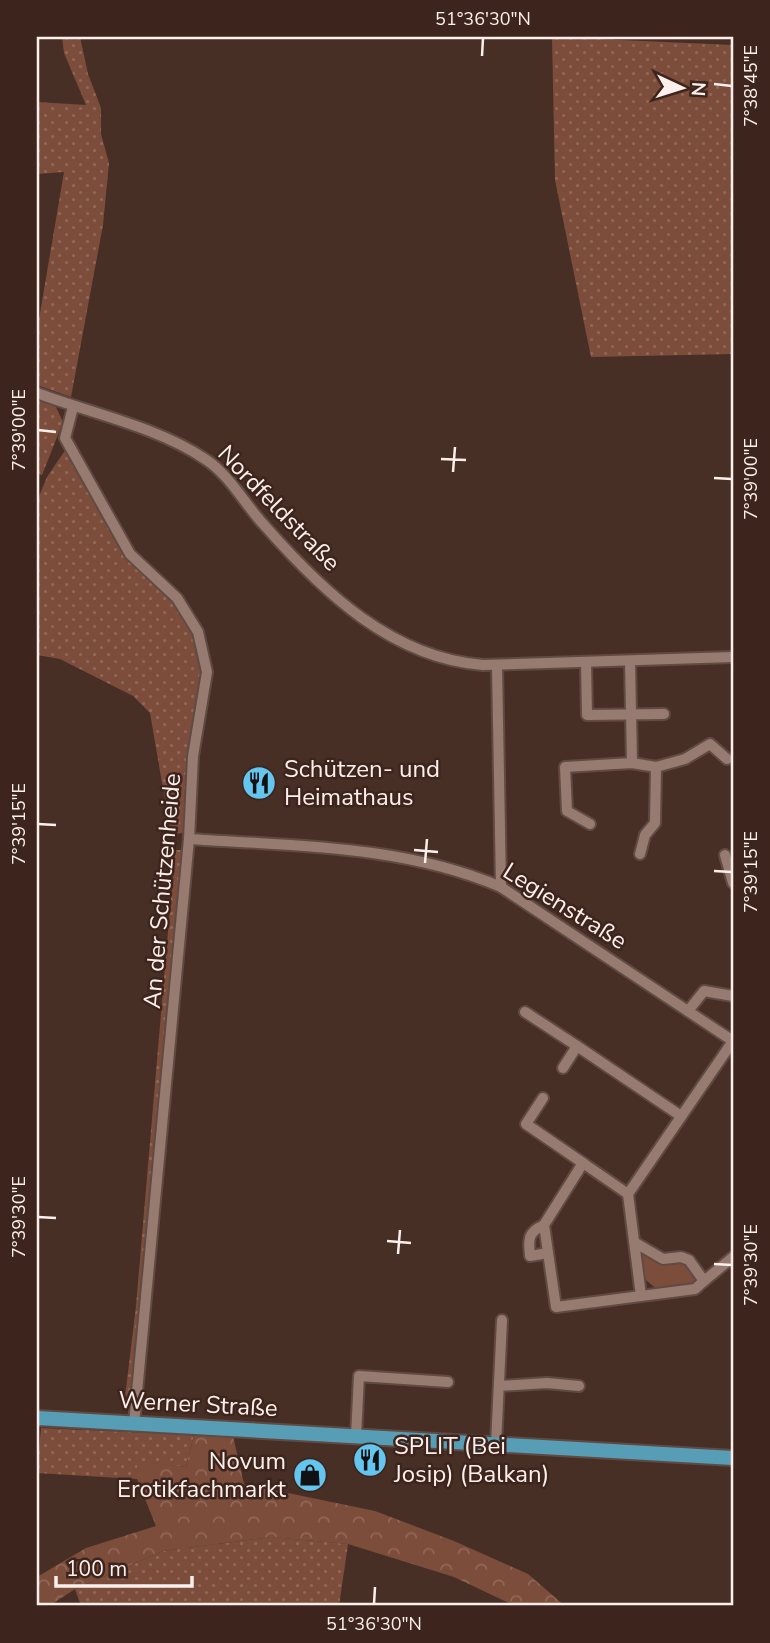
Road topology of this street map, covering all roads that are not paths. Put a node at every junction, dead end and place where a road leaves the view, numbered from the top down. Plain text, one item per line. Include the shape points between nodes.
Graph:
1 (37, 393) edge
2 (73, 407) junction
3 (733, 657) edge
4 (630, 661) junction
5 (586, 662) junction
6 (497, 666) junction
7 (631, 713) junction
8 (664, 714) dead end
9 (727, 760) dead end
10 (632, 763) junction
11 (656, 767) junction
12 (590, 824) dead end
13 (189, 839) junction
14 (640, 854) dead end
15 (725, 855) dead end
16 (733, 883) edge
17 (502, 887) junction
18 (733, 996) edge
19 (688, 1011) junction
20 (525, 1012) dead end
21 (733, 1041) edge
22 (577, 1046) junction
23 (563, 1068) dead end
24 (543, 1098) dead end
25 (681, 1116) junction
26 (583, 1163) junction
27 (628, 1194) junction
28 (544, 1225) junction
29 (634, 1242) junction
30 (548, 1253) junction
31 (733, 1257) edge
32 (704, 1281) junction
33 (641, 1296) junction
34 (502, 1320) dead end
35 (449, 1382) dead end
36 (499, 1386) junction
37 (579, 1386) dead end
38 (37, 1418) edge
39 (134, 1424) junction
40 (356, 1436) junction
41 (496, 1444) junction
42 (733, 1458) edge

1 - 2 street, Nordfeldstraße
2 - 6 street, Nordfeldstraße via 159,436 206,459 295,558 390,638 446,661
2 - 13 street, An der Schützenheide via 65,438 130,554 177,598 198,632 206,671
3 - 4 street, Nordfeldstraße
4 - 5 street, Nordfeldstraße
4 - 7 street
5 - 6 street, Nordfeldstraße
5 - 7 street via 587,715
6 - 17 street
7 - 8 street
7 - 10 street
9 - 11 street via 710,744 684,759
10 - 11 street
10 - 12 street via 565,767 566,811
11 - 14 street via 655,823 645,835
13 - 17 street, Legienstraße via 345,849 424,860
13 - 39 street, An der Schützenheide
15 - 16 street
17 - 19 street, Legienstraße
18 - 19 street via 704,991
19 - 21 street, Legienstraße
20 - 22 street
21 - 25 street
22 - 23 street
22 - 25 street
24 - 26 street via 526,1124
25 - 27 street
26 - 27 street
26 - 28 street
27 - 29 street
28 - 30 street
28 - 30 street via 528,1238 530,1256
29 - 32 street via 663,1259 689,1261
29 - 33 street
30 - 33 street via 556,1307
31 - 32 street
32 - 33 street via 695,1289
34 - 36 street
35 - 40 street via 359,1376
36 - 37 street
36 - 41 street
38 - 39 main road, Werner Straße
39 - 40 main road, Werner Straße
40 - 41 main road, Werner Straße
41 - 42 main road, Werner Straße

